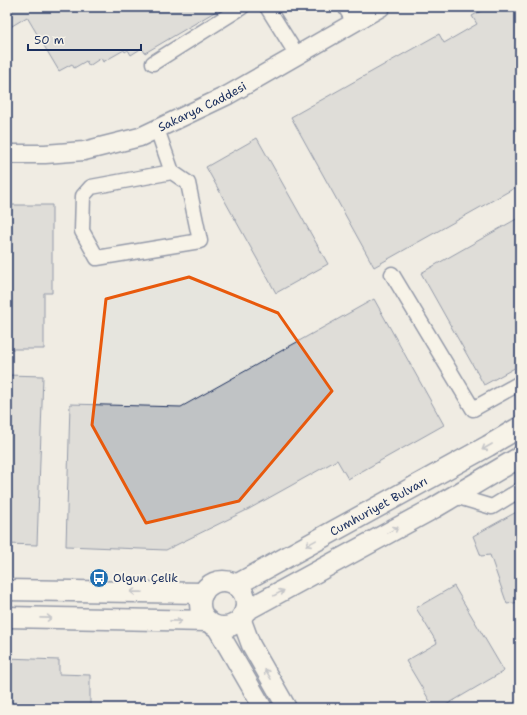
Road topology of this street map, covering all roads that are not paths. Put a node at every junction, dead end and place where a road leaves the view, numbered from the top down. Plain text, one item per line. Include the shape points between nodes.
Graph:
1 (242, 7) edge
2 (267, 7) edge
3 (345, 7) edge
4 (381, 7) edge
5 (354, 22) junction
6 (297, 56) junction
7 (153, 63) dead end
8 (157, 129) junction
9 (7, 154) edge
10 (172, 172) junction
11 (392, 274) dead end
12 (520, 383) edge
13 (520, 427) edge
14 (520, 457) edge
15 (520, 490) edge
16 (454, 496) junction
17 (236, 586) junction
18 (7, 590) edge
19 (203, 593) junction
20 (243, 614) junction
21 (7, 617) edge
22 (211, 623) junction
23 (263, 708) edge
24 (287, 708) edge

1 - 7 street
2 - 6 street
3 - 5 street
4 - 5 street, Sakarya Caddesi
5 - 6 street, Sakarya Caddesi
6 - 8 street, Sakarya Caddesi via 228,95
8 - 9 street, Sakarya Caddesi via 140,137 84,151
8 - 10 street
10 - 10 street via 188,183 200,241 98,258 82,232 83,196 91,187
11 - 12 street via 473,409
13 -> 17 main road, Cumhuriyet Bulvarı
14 - 16 main road
15 - 16 street via 492,507
20 -> 16 main road
17 - 19 main road via 222,581 208,587
17 - 20 main road via 245,597
19 -> 18 main road
19 - 22 main road via 201,608
20 - 22 main road via 230,626
24 -> 20 street via 251,645
21 -> 22 main road
22 - 23 street

